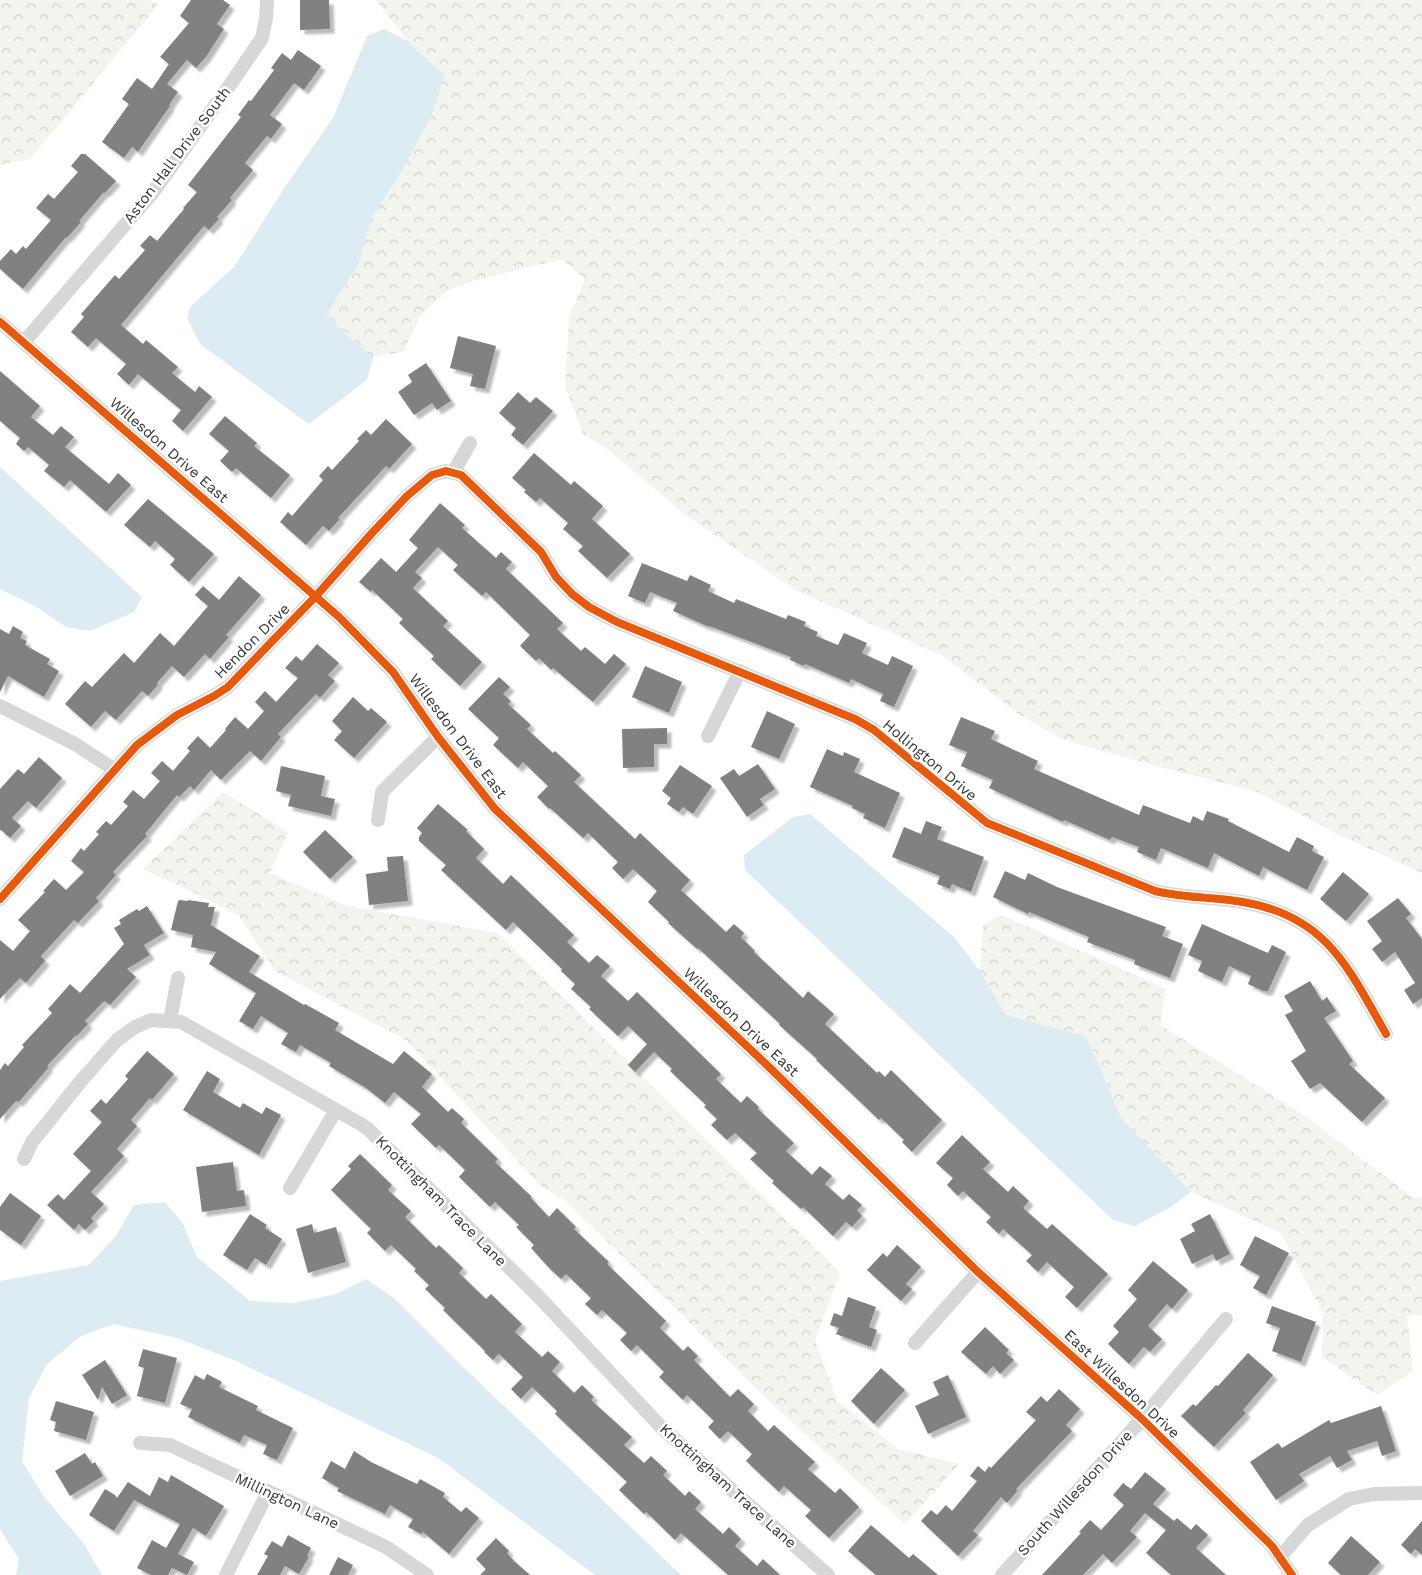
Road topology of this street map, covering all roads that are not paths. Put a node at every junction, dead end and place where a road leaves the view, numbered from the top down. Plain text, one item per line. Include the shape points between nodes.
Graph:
1 (267, 0) edge
2 (0, 322) edge
3 (24, 342) junction
4 (470, 443) dead end
5 (457, 474) junction
6 (316, 596) junction
7 (740, 672) junction
8 (0, 706) edge
9 (708, 736) dead end
10 (438, 737) junction
11 (115, 770) junction
12 (378, 820) dead end
13 (0, 899) edge
14 (178, 978) dead end
15 (170, 1021) junction
16 (1386, 1034) dead end
17 (336, 1110) junction
18 (24, 1159) dead end
19 (290, 1188) dead end
20 (926, 1221) joint
21 (978, 1272) junction
22 (1226, 1319) dead end
23 (915, 1343) dead end
24 (1142, 1419) junction
25 (140, 1443) dead end
26 (268, 1492) junction
27 (1422, 1492) edge
28 (1280, 1557) junction
29 (226, 1575) edge
30 (427, 1575) edge
31 (828, 1575) edge
32 (1002, 1575) edge
33 (1292, 1575) edge

1 - 3 street, Aston Hall Drive South via 262,38 232,82 154,191
2 - 3 street, Willesdon Drive East
3 - 6 street, Willesdon Drive East
4 - 5 street
5 - 6 street, Hendon Drive via 446,471 432,475 407,496
5 - 7 street, Hollington Drive via 541,552 556,577 589,607 617,622
6 - 10 street, Willesdon Drive East via 393,672
6 - 11 street, Hendon Drive via 228,687 162,725 137,745
7 - 9 street
7 - 16 street, Hollington Drive via 855,719 874,730 987,823 1155,891 1242,902 1287,914 1311,929 1338,954
8 - 11 street via 75,744
10 - 12 street via 382,792
10 - 20 street, Willesdon Drive East via 495,809 769,1067
11 - 13 street, Hendon Drive
14 - 15 street
15 - 17 street, Knottingham Trace Lane via 181,1022
15 - 18 street, Knottingham Trace Lane via 151,1020 117,1040 32,1142
17 - 19 street
17 - 31 street, Knottingham Trace Lane via 368,1129 538,1296 663,1429
20 - 21 street, East Willesdon Drive
21 - 23 street
21 - 24 street, East Willesdon Drive
22 - 24 street, South Willesdon Drive
24 - 28 street, East Willesdon Drive
24 - 32 street, South Willesdon Drive
25 - 26 street, Millington Lane via 170,1445
26 - 29 street
26 - 30 street, Millington Lane via 386,1547
27 - 28 street via 1374,1494 1348,1499 1308,1525
28 - 33 street, East Willesdon Drive

